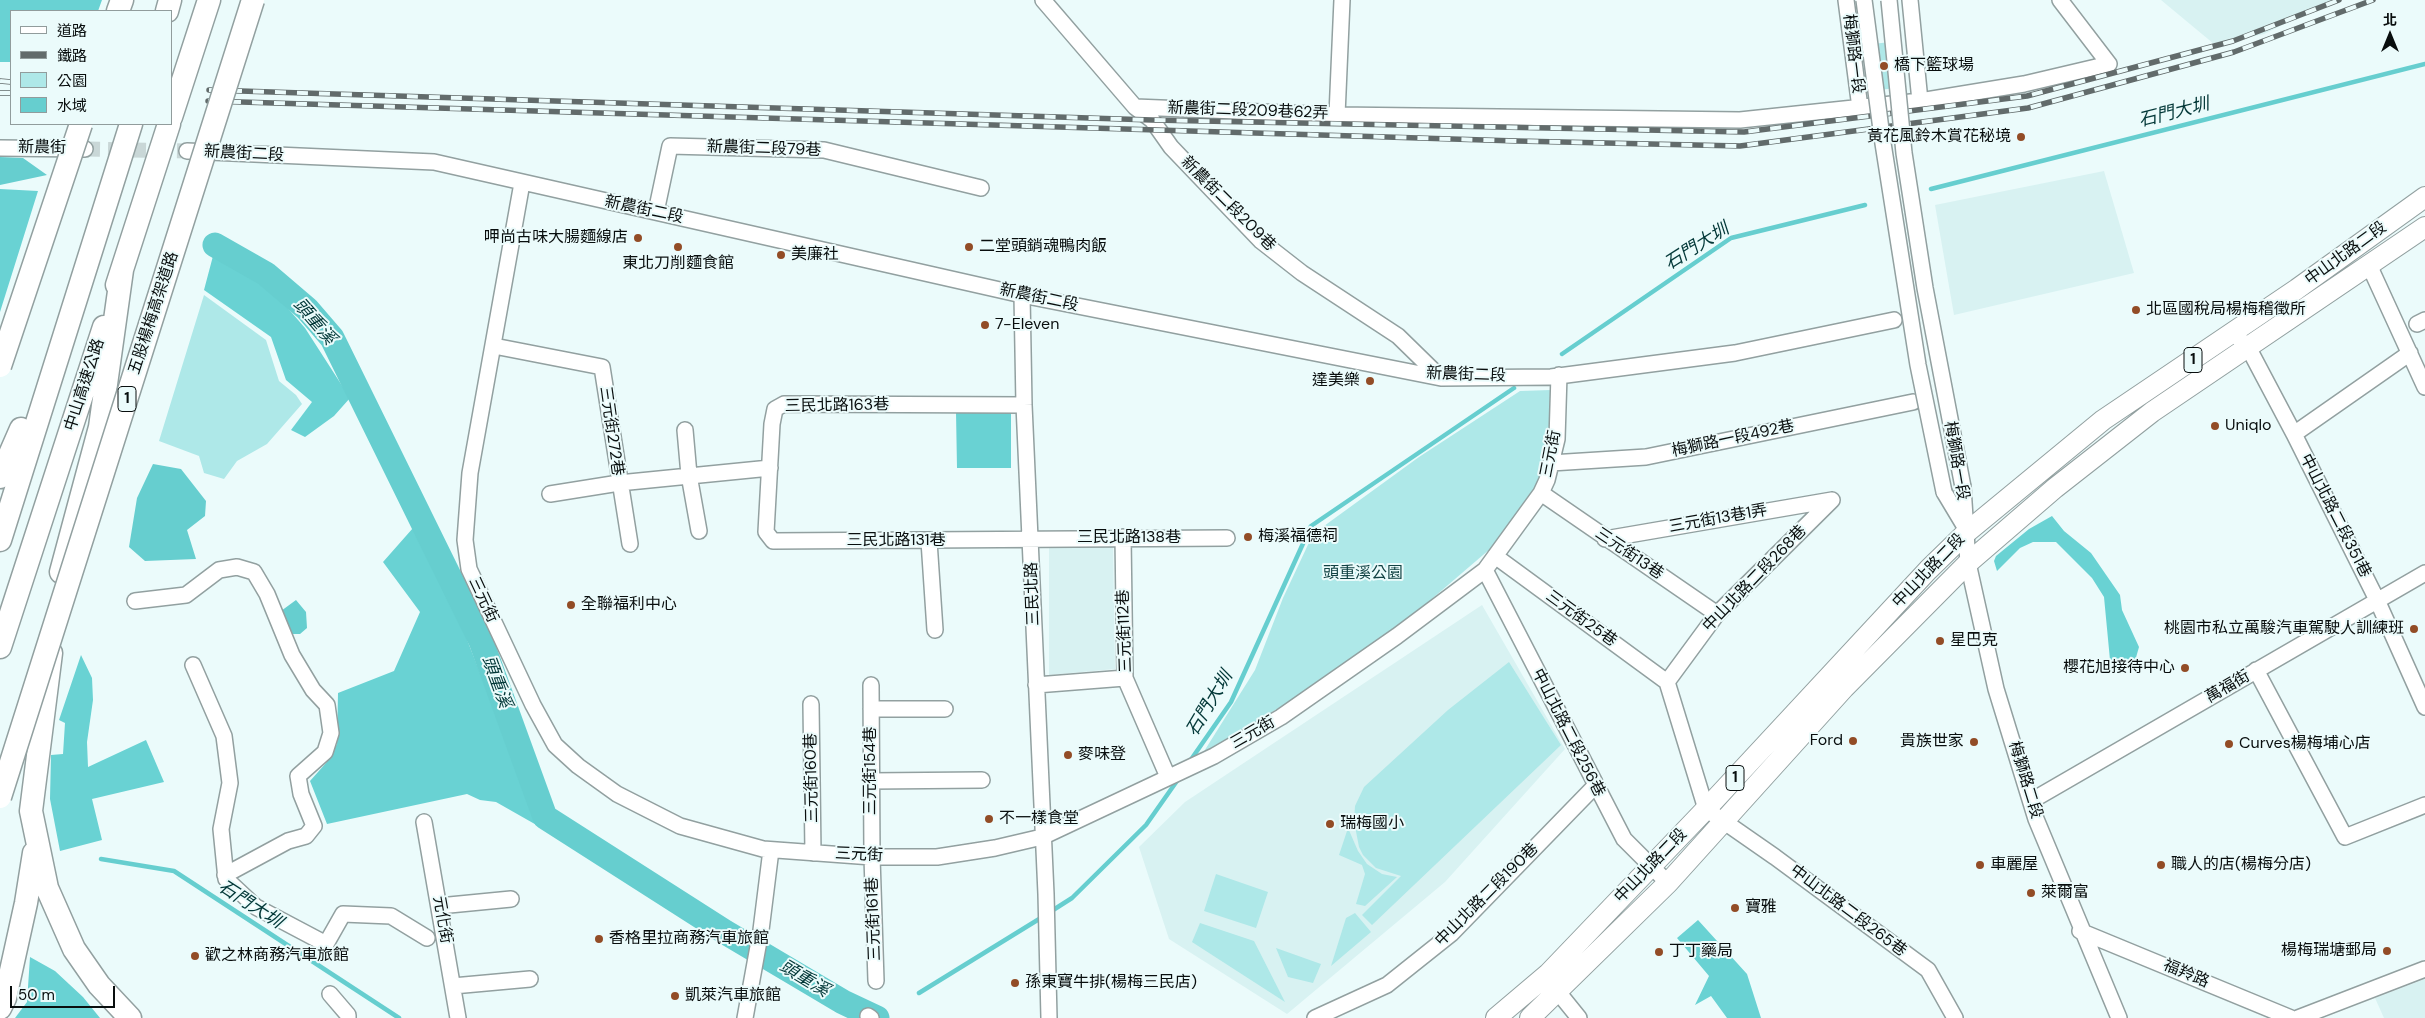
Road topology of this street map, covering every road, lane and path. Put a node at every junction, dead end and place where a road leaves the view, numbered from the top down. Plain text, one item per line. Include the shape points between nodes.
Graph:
1 (209, 0) edge
2 (252, 0) edge
3 (1043, 0) edge
4 (1342, 0) edge
5 (1846, 0) edge
6 (1864, 0) edge
7 (1890, 0) edge
8 (1910, 0) edge
9 (2060, 0) edge
10 (1920, 101) junction
11 (1135, 107) junction
12 (1860, 108) junction
13 (172, 114) edge
14 (1337, 115) junction
15 (81, 125) edge
16 (131, 125) edge
17 (169, 125) edge
18 (0, 148) edge
19 (85, 149) tunnel mouth
20 (187, 151) tunnel mouth
21 (522, 183) junction
22 (981, 188) dead end
23 (2425, 197) edge
24 (656, 212) junction
25 (2425, 227) edge
26 (2369, 265) junction
27 (122, 270) junction
28 (1022, 295) junction
29 (1894, 320) dead end
30 (2233, 333) junction
31 (62, 336) junction
32 (494, 346) junction
33 (2248, 347) junction
34 (2410, 353) junction
35 (0, 366) edge
36 (1559, 375) junction
37 (1441, 378) junction
38 (2425, 387) edge
39 (1913, 402) dead end
40 (1024, 405) junction
41 (684, 430) dead end
42 (2294, 434) junction
43 (1551, 463) junction
44 (770, 468) junction
45 (688, 475) junction
46 (0, 477) edge
47 (619, 483) junction
48 (1541, 493) junction
49 (550, 494) dead end
50 (1832, 500) joint
51 (699, 531) dead end
52 (766, 532) joint
53 (1968, 532) junction
54 (1123, 537) junction
55 (1227, 538) dead end
56 (1605, 538) junction
57 (1030, 539) junction
58 (0, 540) edge
59 (929, 541) junction
60 (630, 544) dead end
61 (1495, 556) junction
62 (1968, 563) junction
63 (1485, 570) junction
64 (2425, 574) edge
65 (2377, 600) junction
66 (135, 601) dead end
67 (1717, 614) junction
68 (935, 630) dead end
69 (0, 647) edge
70 (192, 665) dead end
71 (2256, 670) junction
72 (1125, 678) junction
73 (1667, 682) junction
74 (871, 685) dead end
75 (1036, 685) junction
76 (811, 704) dead end
77 (2425, 707) edge
78 (871, 709) junction
79 (944, 709) dead end
80 (1172, 775) junction
81 (982, 780) dead end
82 (871, 781) junction
83 (1596, 786) junction
84 (0, 797) edge
85 (2032, 801) junction
86 (2425, 805) edge
87 (1706, 809) junction
88 (424, 822) dead end
89 (1723, 822) junction
90 (1042, 837) junction
91 (771, 850) junction
92 (813, 853) junction
93 (872, 857) junction
94 (1652, 866) junction
95 (37, 871) junction
96 (225, 875) junction
97 (1668, 883) junction
98 (511, 899) dead end
99 (439, 906) junction
100 (2080, 930) junction
101 (427, 938) dead end
102 (2425, 969) edge
103 (530, 979) dead end
104 (876, 981) dead end
105 (453, 986) junction
106 (1558, 992) junction
107 (330, 994) dead end
108 (0, 1008) edge
109 (350, 1017) edge
110 (130, 1018) edge
111 (458, 1018) edge
112 (745, 1018) edge
113 (1049, 1018) edge
114 (1315, 1018) edge
115 (1496, 1018) edge
116 (1530, 1018) edge
117 (1579, 1018) edge
118 (1955, 1018) edge
119 (2118, 1018) edge
120 (2291, 1018) edge
121 (2298, 1018) edge

1 - 13 highway
2 - 84 highway, 五股楊梅高架道路 / 1, bridge
3 - 11 street, 新農街二段209巷
4 - 14 street, 新農街二段209巷62弄
5 - 12 street, 梅獅路一段
6 - 53 street, 梅獅路一段, bridge via 1918,365 1944,492
7 - 53 street, 梅獅路一段, bridge via 1904,153 1925,288 1963,487
8 - 10 street
9 - 10 street via 2109,64 2024,84
10 - 12 street
11 - 14 street, 新農街二段209巷62弄
11 - 37 street, 新農街二段209巷 via 1152,120 1170,147 1261,241 1302,273 1398,336
12 - 14 street via 1740,120
15 - 35 highway, bridge
16 - 31 highway
17 - 27 highway, 中山高速公路
18 - 19 street, 新農街
20 - 21 street, 新農街二段 via 434,162
21 - 24 street, 新農街二段
21 - 32 street, 三元街
22 - 24 street, 新農街二段79巷 via 824,150 670,146
23 - 30 main road, 中山北路二段 / 1
24 - 28 street, 新農街二段
25 - 26 main road, 中山北路二段 / 1
26 - 33 main road, 中山北路二段 / 1
26 - 34 street
27 - 69 highway, 中山高速公路
27 - 95 highway via 100,427 60,576 31,811
28 - 37 street, 新農街二段
28 - 40 street, 三民北路
29 - 36 street, 新農街二段 via 1735,354
30 - 33 street, 中山北路二段351巷
30 - 53 main road, 中山北路二段 / 1 via 2103,420
31 - 46 highway
31 - 58 highway
32 - 47 street, 三元街272巷 via 602,367
32 - 91 street, 三元街 via 470,473 465,540 469,569 476,586 533,705 555,744 578,766 617,794 680,826
33 - 42 street, 中山北路二段351巷
33 - 62 main road, 中山北路二段 / 1 via 2152,412 2055,488
34 - 38 street
34 - 42 street
36 - 37 street, 新農街二段
36 - 43 street, 三元街 via 1557,439
39 - 43 street, 梅獅路一段492巷 via 1646,457
40 - 44 street, 三民北路163巷 via 784,404 775,408
40 - 57 street, 三民北路
41 - 45 street
42 - 65 street, 中山北路二段351巷
43 - 48 street, 三元街
44 - 45 street
44 - 52 street, 三民北路163巷
45 - 47 street
45 - 51 street
47 - 49 street
47 - 60 street, 三元街272巷
48 - 56 street, 三元街13巷
48 - 61 street, 三元街
50 - 56 street, 三元街13巷1弄
50 - 67 street, 中山北路二段268巷
52 - 59 street, 三民北路131巷 via 773,541
53 - 62 street, 梅獅路二段
53 - 87 main road, 中山北路二段 / 1 via 1928,570
54 - 55 street, 三民北路138巷
54 - 57 street, 三民北路138巷
54 - 72 street, 三元街112巷
56 - 67 street, 三元街13巷
57 - 59 street, 三民北路131巷
57 - 75 street, 三民北路
59 - 68 street
61 - 63 street, 三元街
61 - 73 street, 三元街25巷
62 - 85 street, 梅獅路二段 via 1996,689
62 - 89 main road, 中山北路二段 / 1 via 1844,688
63 - 80 street, 三元街 via 1281,717 1214,756
63 - 83 street, 中山北路二段256巷
64 - 65 street, 萬福街
65 - 71 street, 萬福街
65 - 77 street, 中山北路二段351巷
66 - 96 street via 186,595 219,570 237,567 254,572 267,594 292,655 313,690 327,705 331,733 325,752 298,776 301,794 314,826 306,836 288,841
67 - 73 street, 中山北路二段268巷
70 - 96 street via 224,736 230,783 221,829
71 - 85 street, 萬福街
71 - 86 street via 2345,837
72 - 75 street
72 - 80 street, 三元街112巷
73 - 87 street
74 - 78 street, 三元街154巷
75 - 90 street, 三民北路
76 - 92 street, 三元街160巷
78 - 79 street
78 - 82 street, 三元街154巷
80 - 90 street, 三元街
81 - 82 street
82 - 93 street, 三元街154巷
83 - 94 street, 中山北路二段256巷 via 1624,839
83 - 114 street, 中山北路二段190巷 via 1451,934 1387,985
85 - 100 street, 梅獅路二段 via 2036,820
87 - 89 street
87 - 94 main road, 中山北路二段 / 1
88 - 99 street, 元化街
89 - 97 main road, 中山北路二段 / 1
89 - 118 street, 中山北路二段265巷 via 1928,970
90 - 93 street, 三元街 via 937,857
90 - 113 street, 三民北路
91 - 92 street, 三元街
91 - 112 street
92 - 93 street, 三元街
93 - 104 street, 三元街161巷
94 - 97 street, 中山北路二段256巷
94 - 115 main road, 中山北路二段 / 1 via 1548,974
95 - 108 highway
95 - 110 highway via 74,949 99,985
96 - 101 street via 256,907 326,944 342,914 391,916
97 - 106 main road, 中山北路二段 / 1
98 - 99 street
99 - 105 street, 元化街
100 - 119 street, 梅獅路二段
100 - 120 street, 福羚路
102 - 121 street
103 - 105 street
105 - 111 street, 元化街
106 - 116 main road, 中山北路二段 / 1
106 - 117 street
107 - 109 street

